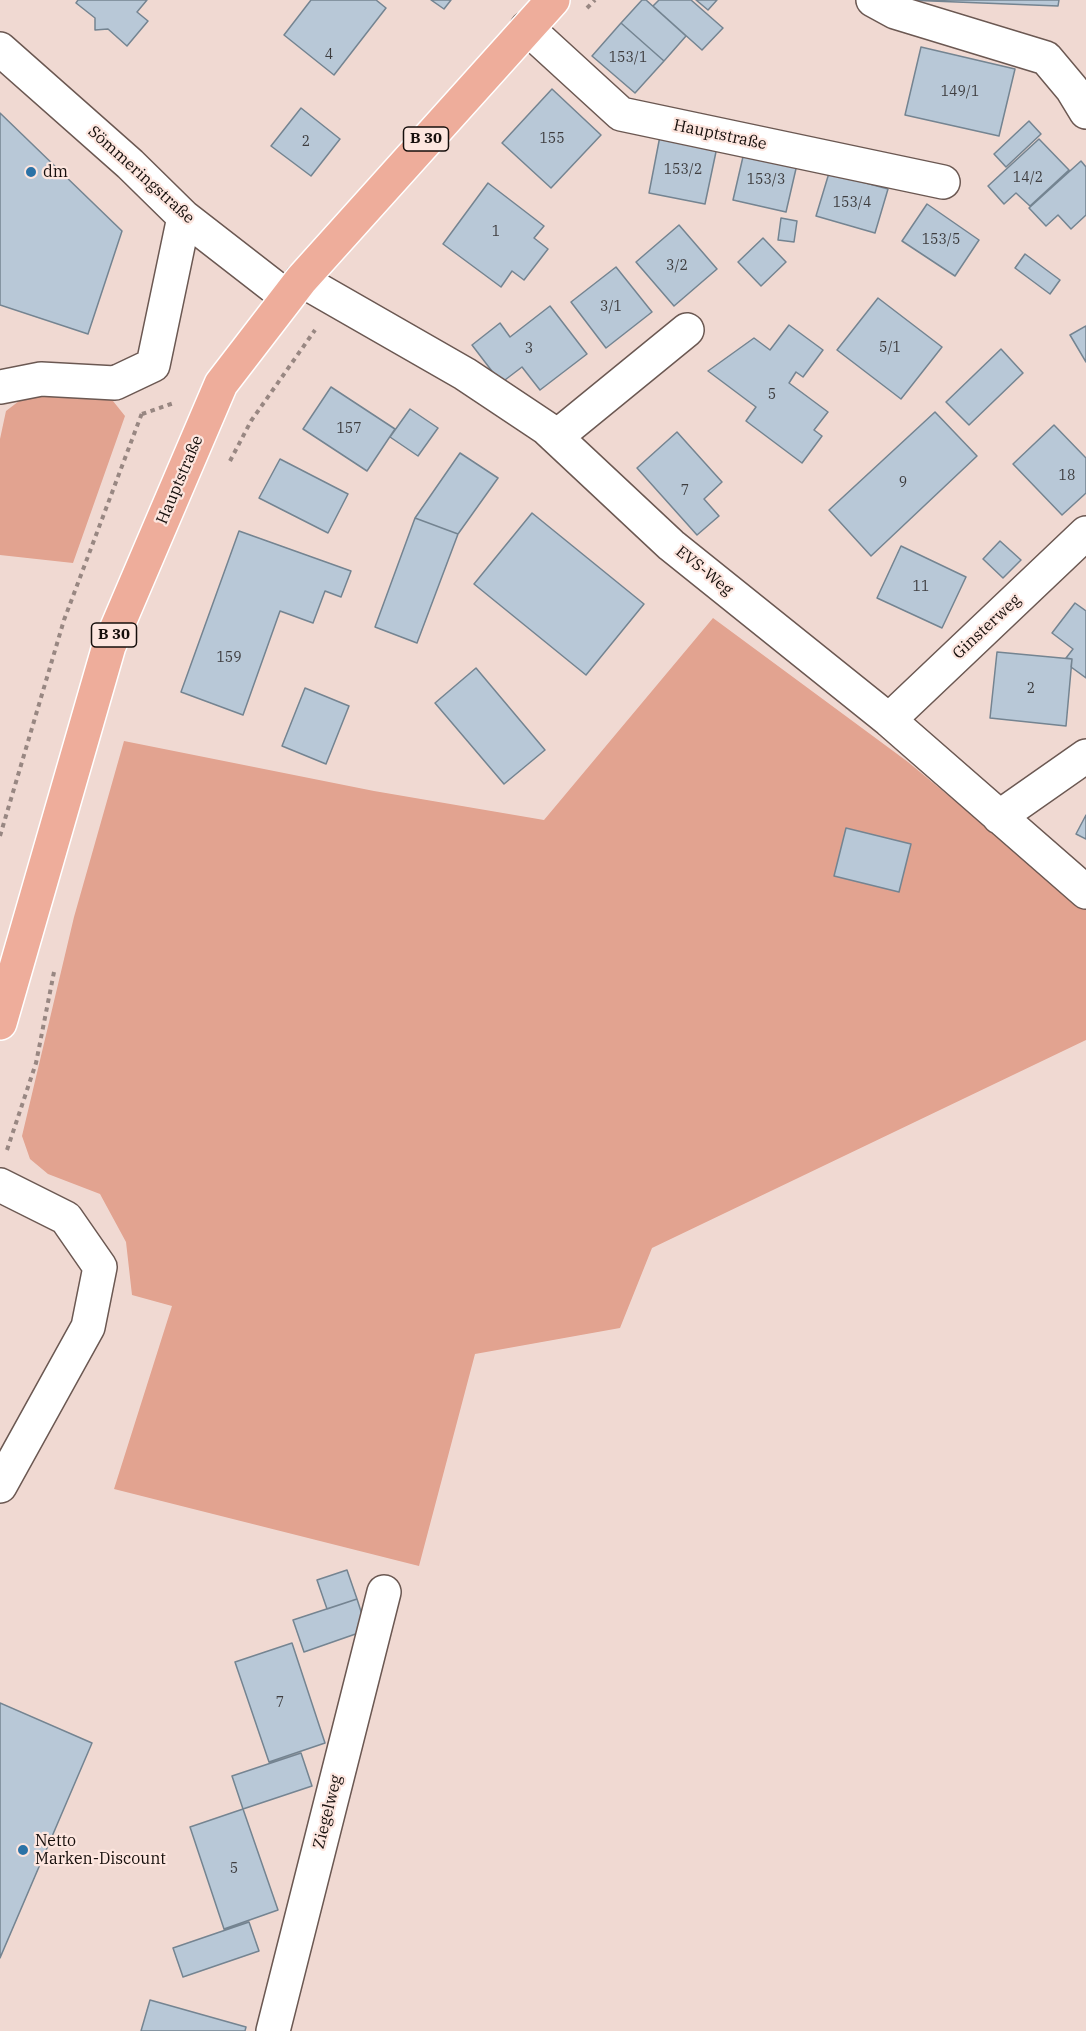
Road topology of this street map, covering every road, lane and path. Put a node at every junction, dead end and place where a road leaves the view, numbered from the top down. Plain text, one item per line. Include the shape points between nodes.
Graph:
1 (553, 0) edge
2 (873, 0) edge
3 (527, 28) junction
4 (0, 49) edge
5 (1079, 100) edge
6 (943, 182) dead end
7 (184, 217) junction
8 (294, 289) junction
9 (334, 301) junction
10 (687, 330) dead end
11 (153, 365) junction
12 (0, 387) edge
13 (556, 437) junction
14 (226, 468) dead end
15 (1086, 533) edge
16 (889, 720) junction
17 (1086, 756) edge
18 (999, 817) junction
19 (0, 836) edge
20 (1086, 892) edge
21 (56, 962) dead end
22 (0, 1023) edge
23 (2, 1172) edge
24 (0, 1486) edge
25 (384, 1592) dead end
26 (273, 2031) edge

1 - 3 main road, Hauptstraße / B 30
2 - 5 street via 895,12 1046,58
3 - 6 street, Hauptstraße via 621,114
3 - 8 main road, Hauptstraße / B 30
4 - 7 street, Sömmeringstraße
7 - 8 street, Sömmeringstraße
7 - 11 street
8 - 9 street, EVS-Weg
8 - 22 main road, Hauptstraße / B 30 via 221,384 109,646
9 - 13 street, EVS-Weg via 465,374
9 - 14 path via 250,421
10 - 13 street
11 - 12 street via 115,383 41,379
11 - 19 path via 142,414 64,620
13 - 16 street, EVS-Weg via 671,545
15 - 16 street, Ginsterweg
16 - 18 street, EVS-Weg
17 - 18 street
18 - 20 street, EVS-Weg
21 - 23 path via 36,1063
23 - 24 street via 66,1218 100,1267 88,1327
25 - 26 street, Ziegelweg

